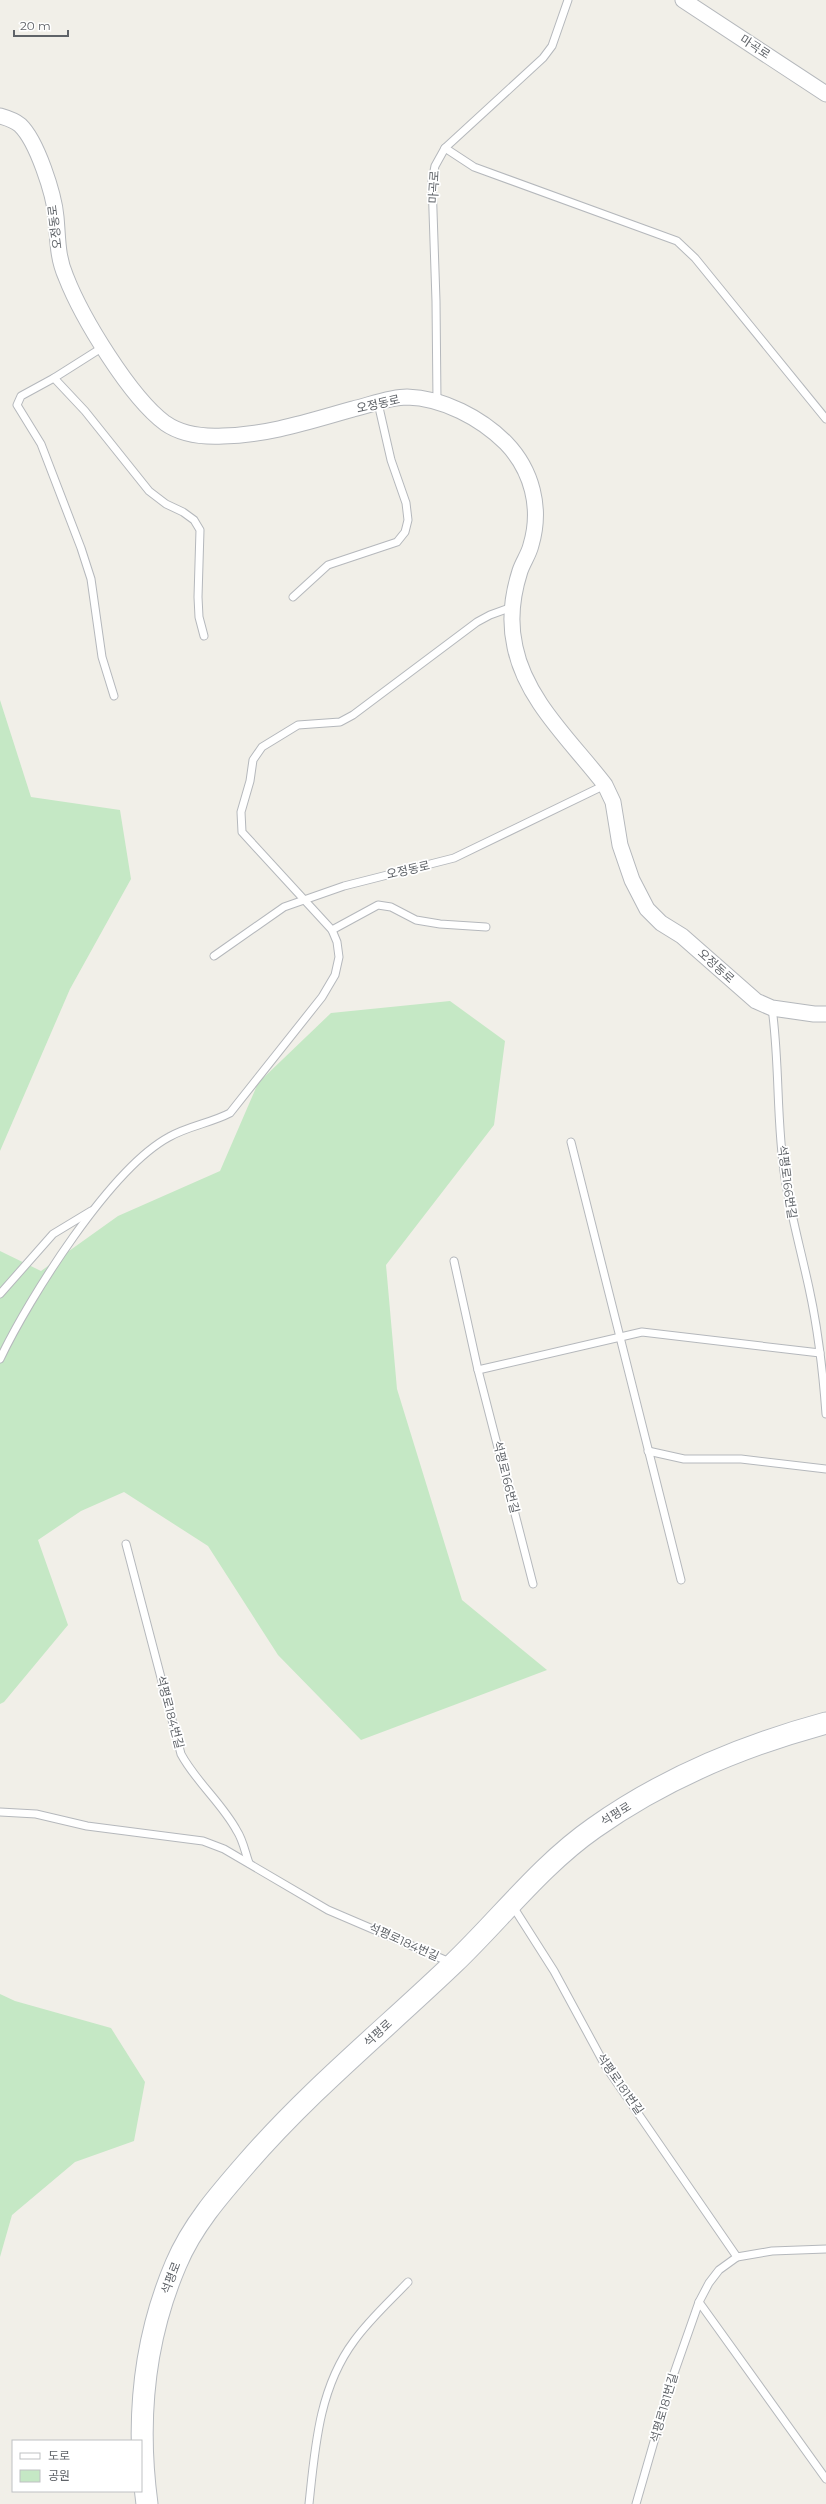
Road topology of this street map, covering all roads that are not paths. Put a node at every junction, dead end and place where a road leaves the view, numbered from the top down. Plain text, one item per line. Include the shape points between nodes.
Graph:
1 (568, 0) edge
2 (683, 0) edge
3 (826, 94) edge
4 (0, 116) edge
5 (445, 148) junction
6 (104, 347) junction
7 (54, 378) junction
8 (437, 401) junction
9 (378, 403) junction
10 (826, 419) edge
11 (293, 597) dead end
12 (512, 607) junction
13 (204, 636) dead end
14 (114, 696) dead end
15 (605, 785) junction
16 (305, 900) junction
17 (486, 927) dead end
18 (332, 930) junction
19 (214, 956) dead end
20 (772, 1008) junction
21 (826, 1014) edge
22 (570, 1142) dead end
23 (95, 1209) junction
24 (454, 1261) dead end
25 (0, 1294) edge
26 (621, 1337) junction
27 (820, 1353) junction
28 (0, 1359) edge
29 (478, 1370) junction
30 (826, 1414) edge
31 (648, 1451) junction
32 (826, 1469) edge
33 (126, 1544) dead end
34 (681, 1580) dead end
35 (534, 1584) dead end
36 (826, 1723) edge
37 (0, 1812) edge
38 (249, 1863) junction
39 (512, 1905) junction
40 (454, 1964) junction
41 (826, 2249) edge
42 (737, 2257) junction
43 (408, 2282) dead end
44 (699, 2302) junction
45 (141, 2440) edge
46 (142, 2468) edge
47 (826, 2479) edge
48 (147, 2504) edge
49 (310, 2504) edge
50 (636, 2504) edge

1 - 5 lane, 마곡로 via 552,46 543,58
2 - 3 street, 마곡로
4 - 6 street, 오정동로 via 9,118 21,126 31,142 46,176 56,216 58,253 65,276
5 - 8 lane, 마곡로 via 434,166 432,182
5 - 10 lane via 474,167 677,241 695,258
6 - 7 lane
6 - 9 street, 오정동로 via 152,412 183,432 208,436 251,435
7 - 13 lane via 85,411 150,491 166,504 194,520 200,530 198,597 199,617
7 - 14 lane via 21,396 17,405 40,444 83,554 91,579 102,657
8 - 9 street, 오정동로 via 406,397
8 - 12 street, 오정동로 via 487,426 507,444 526,469 532,485 535,508 531,546 521,569
9 - 11 lane via 391,460 406,503 408,520 405,532 397,542 328,565
12 - 15 street, 오정동로 via 515,648 527,683
12 - 16 lane via 477,622 353,715 340,722 298,725 262,747 253,760 241,812 242,832
15 - 16 lane, 오정동로 via 454,858 344,886
15 - 20 street, 오정동로 via 613,802 620,845 638,895 647,909 756,1001
16 - 18 lane
16 - 19 lane, 오정동로 via 284,907
17 - 18 lane via 422,922 391,907 378,905
18 - 23 lane via 339,957 335,975 322,997 244,1097 230,1112 216,1120 168,1137 141,1158
20 - 21 street, 오정동로
20 - 27 lane, 석평로166번길 via 778,1047 779,1117 785,1176
22 - 26 lane
23 - 25 lane via 53,1234
23 - 28 lane via 14,1328
24 - 29 lane, 석평로166번길
26 - 27 lane via 642,1332
26 - 29 lane
26 - 31 lane
27 - 30 lane, 석평로166번길
29 - 35 lane, 석평로166번길
31 - 32 lane via 684,1459 748,1460
31 - 34 lane
33 - 38 lane, 석평로184번길 via 181,1754 190,1771 224,1810 238,1832
36 - 39 street, 석평로 via 792,1732 704,1766 648,1794 593,1828 553,1863
37 - 38 lane, 석평로184번길 via 36,1814 87,1826 203,1841
38 - 40 lane, 석평로184번길 via 328,1910
39 - 40 street, 석평로
39 - 42 lane, 석평로181번길 via 554,1971 606,2067
40 - 45 street, 석평로 via 328,2079 263,2145 194,2228 176,2263 160,2307 146,2360
41 - 42 lane, 석평로181번길 via 772,2251
42 - 44 lane, 석평로181번길 via 719,2270
43 - 49 lane via 354,2340 338,2365 326,2397 315,2442
44 - 47 lane
44 - 50 lane, 석평로181번길 via 672,2379
46 - 48 street, 석평로

